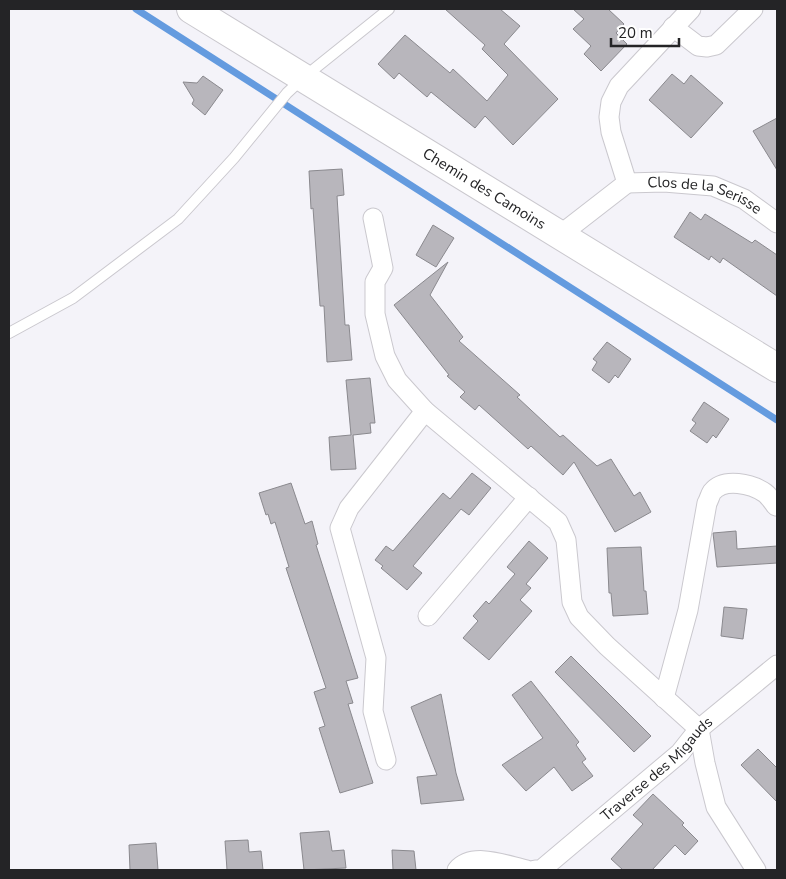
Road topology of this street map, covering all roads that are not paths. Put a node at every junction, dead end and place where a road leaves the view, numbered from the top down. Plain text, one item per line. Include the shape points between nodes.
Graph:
1 (191, 9) edge
2 (389, 9) edge
3 (691, 9) edge
4 (753, 9) edge
5 (672, 27) junction
6 (295, 86) junction
7 (627, 183) junction
8 (373, 218) dead end
9 (777, 223) edge
10 (560, 235) junction
11 (9, 333) edge
12 (777, 368) edge
13 (425, 411) junction
14 (529, 497) junction
15 (776, 506) dead end
16 (428, 616) dead end
17 (777, 665) edge
18 (664, 698) junction
19 (699, 729) junction
20 (386, 760) dead end
21 (457, 870) edge
22 (527, 870) edge
23 (535, 870) edge
24 (756, 870) edge

1 - 6 street, Chemin des Camoins
2 - 6 lane
3 - 5 street, Clos de la Serisse
4 - 5 street via 716,45 698,46
5 - 7 street, Clos de la Serisse via 619,86 611,102 609,117
6 - 10 street, Chemin des Camoins
6 - 11 lane via 178,219 73,298
7 - 9 street, Clos de la Serisse via 714,186 744,199
7 - 10 street, Clos de la Serisse
8 - 13 street via 382,268 375,282 375,314 385,356 398,380
10 - 12 street, Chemin des Camoins
13 - 14 street
13 - 20 street via 349,508 340,528 376,658 373,711
14 - 16 street
14 - 18 street via 558,522 566,540 572,602 579,617
15 - 18 street via 766,494 741,483 725,484 713,491 707,503 688,610
17 - 19 street, Traverse des Migauds
18 - 19 street
19 - 23 street, Traverse des Migauds via 680,753 541,870
19 - 24 street via 716,807
21 - 22 street via 473,860

